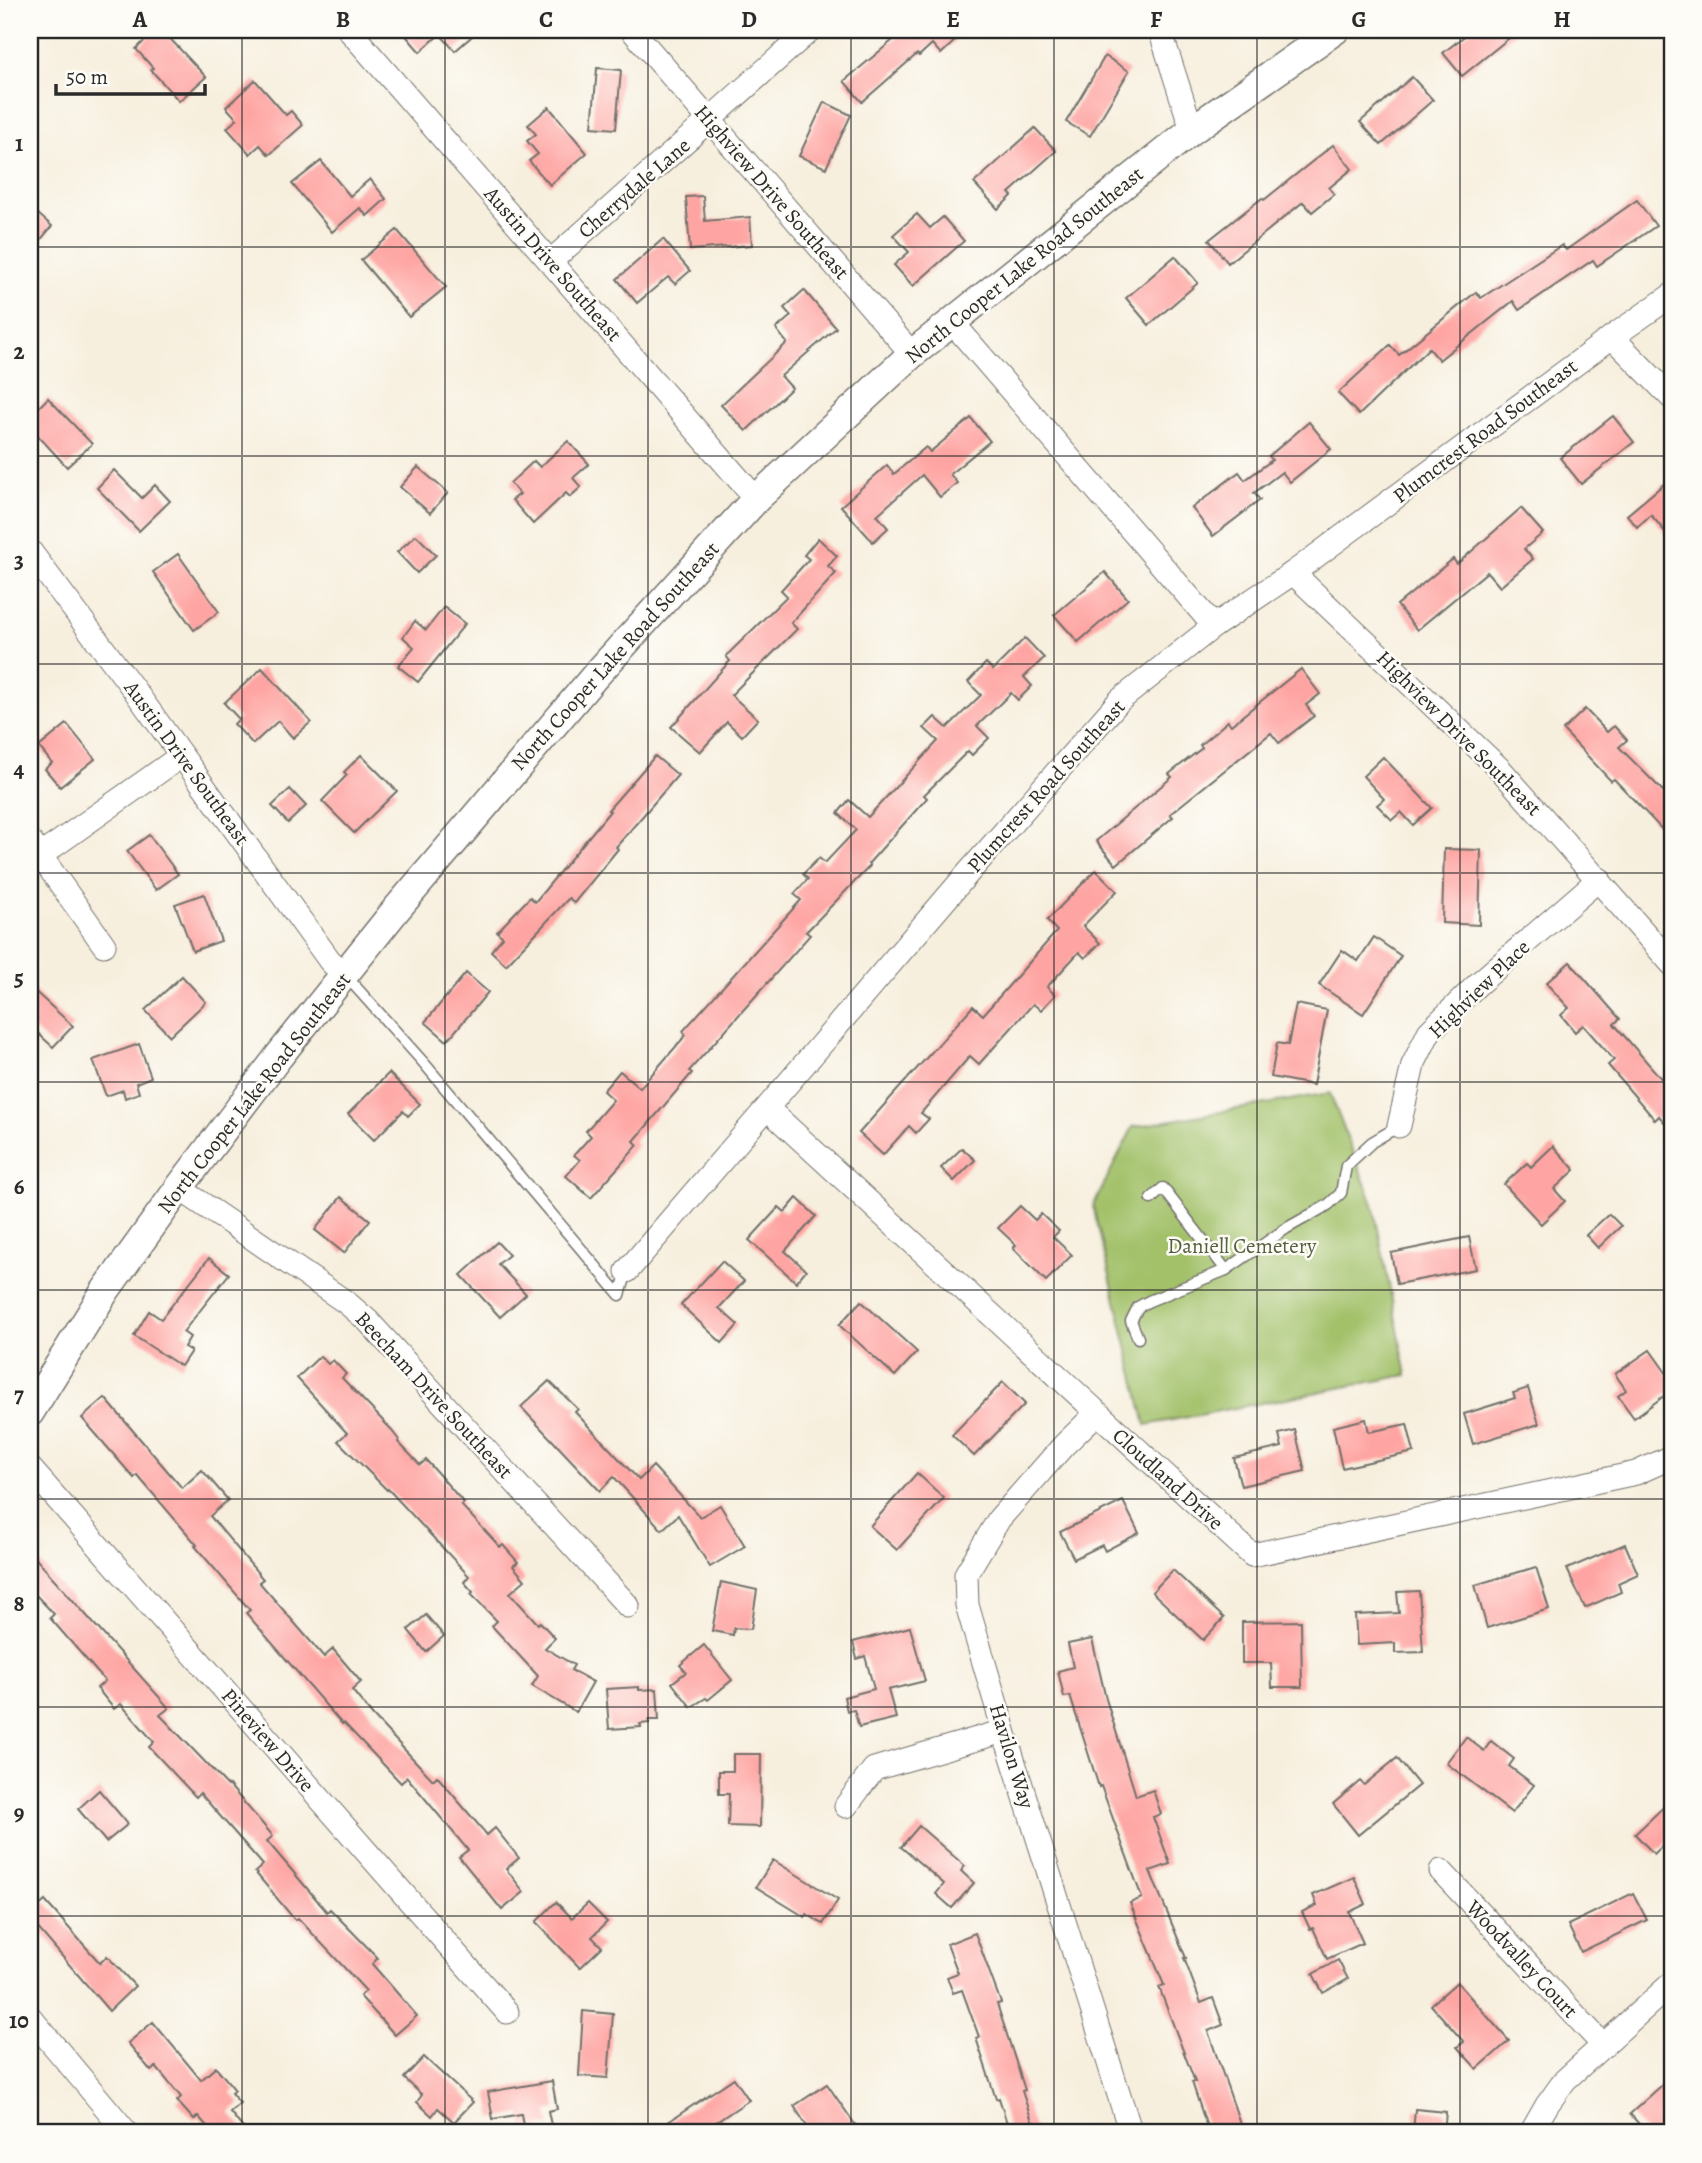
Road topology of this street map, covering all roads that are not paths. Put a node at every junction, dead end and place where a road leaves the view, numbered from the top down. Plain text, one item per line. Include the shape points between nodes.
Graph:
1 (349, 30) edge
2 (632, 30) edge
3 (810, 30) edge
4 (1160, 30) edge
5 (1335, 30) edge
6 (711, 120) junction
7 (1192, 131) junction
8 (551, 261) junction
9 (1672, 295) edge
10 (952, 322) junction
11 (1612, 337) junction
12 (912, 354) junction
13 (1672, 398) edge
14 (756, 499) junction
15 (30, 551) edge
16 (1293, 573) junction
17 (1214, 626) junction
18 (181, 756) junction
19 (35, 848) edge
20 (1599, 879) junction
21 (104, 945) dead end
22 (1672, 964) edge
23 (345, 975) junction
24 (768, 1109) junction
25 (1399, 1126) joint
26 (179, 1188) junction
27 (1151, 1199) dead end
28 (1226, 1270) junction
29 (627, 1271) joint
30 (1138, 1338) dead end
31 (30, 1412) edge
32 (1096, 1414) junction
33 (1672, 1457) edge
34 (30, 1468) edge
35 (628, 1606) dead end
36 (1004, 1731) junction
37 (846, 1807) dead end
38 (1441, 1871) dead end
39 (1672, 1983) edge
40 (507, 2012) dead end
41 (30, 2017) edge
42 (1604, 2046) junction
43 (127, 2133) edge
44 (1130, 2133) edge
45 (1531, 2133) edge

1 - 8 street, Austin Drive Southeast
2 - 6 street, Highview Drive Southeast
3 - 6 street, Cherrydale Lane
4 - 7 street
5 - 7 street, North Cooper Lake Road Southeast
6 - 8 street, Cherrydale Lane
6 - 12 street, Highview Drive Southeast
7 - 10 street, North Cooper Lake Road Southeast
8 - 14 street, Austin Drive Southeast
9 - 11 street, Plumcrest Road Southeast
10 - 12 street, North Cooper Lake Road Southeast
10 - 17 street
11 - 13 street
11 - 16 street, Plumcrest Road Southeast
12 - 14 street, North Cooper Lake Road Southeast
14 - 23 street, North Cooper Lake Road Southeast via 495,791
15 - 18 street, Austin Drive Southeast
16 - 17 street, Plumcrest Road Southeast
16 - 20 street, Highview Drive Southeast via 1500,769
17 - 24 street, Plumcrest Road Southeast via 1120,700
18 - 19 street
18 - 23 street, Austin Drive Southeast via 330,961
19 - 21 street
20 - 22 street, Highview Drive Southeast
20 - 25 street, Highview Place via 1429,1032 1413,1065
23 - 26 street, North Cooper Lake Road Southeast
23 - 29 lane via 620,1295
24 - 29 street, Plumcrest Road Southeast
24 - 32 street, Cloudland Drive
25 - 28 lane via 1346,1166 1341,1194 1328,1205
26 - 31 street, North Cooper Lake Road Southeast via 105,1291
26 - 35 street, Beecham Drive Southeast via 358,1312
27 - 28 lane via 1163,1188
28 - 30 lane via 1138,1307 1131,1321
32 - 33 street, Cloudland Drive via 1252,1555 1636,1472
32 - 36 street, Havilon Way via 999,1519 965,1574 967,1605
34 - 40 street, Pineview Drive
36 - 37 street via 874,1769
36 - 44 street, Havilon Way
38 - 42 street, Woodvalley Court
39 - 42 street
41 - 43 street
42 - 45 street via 1565,2080

